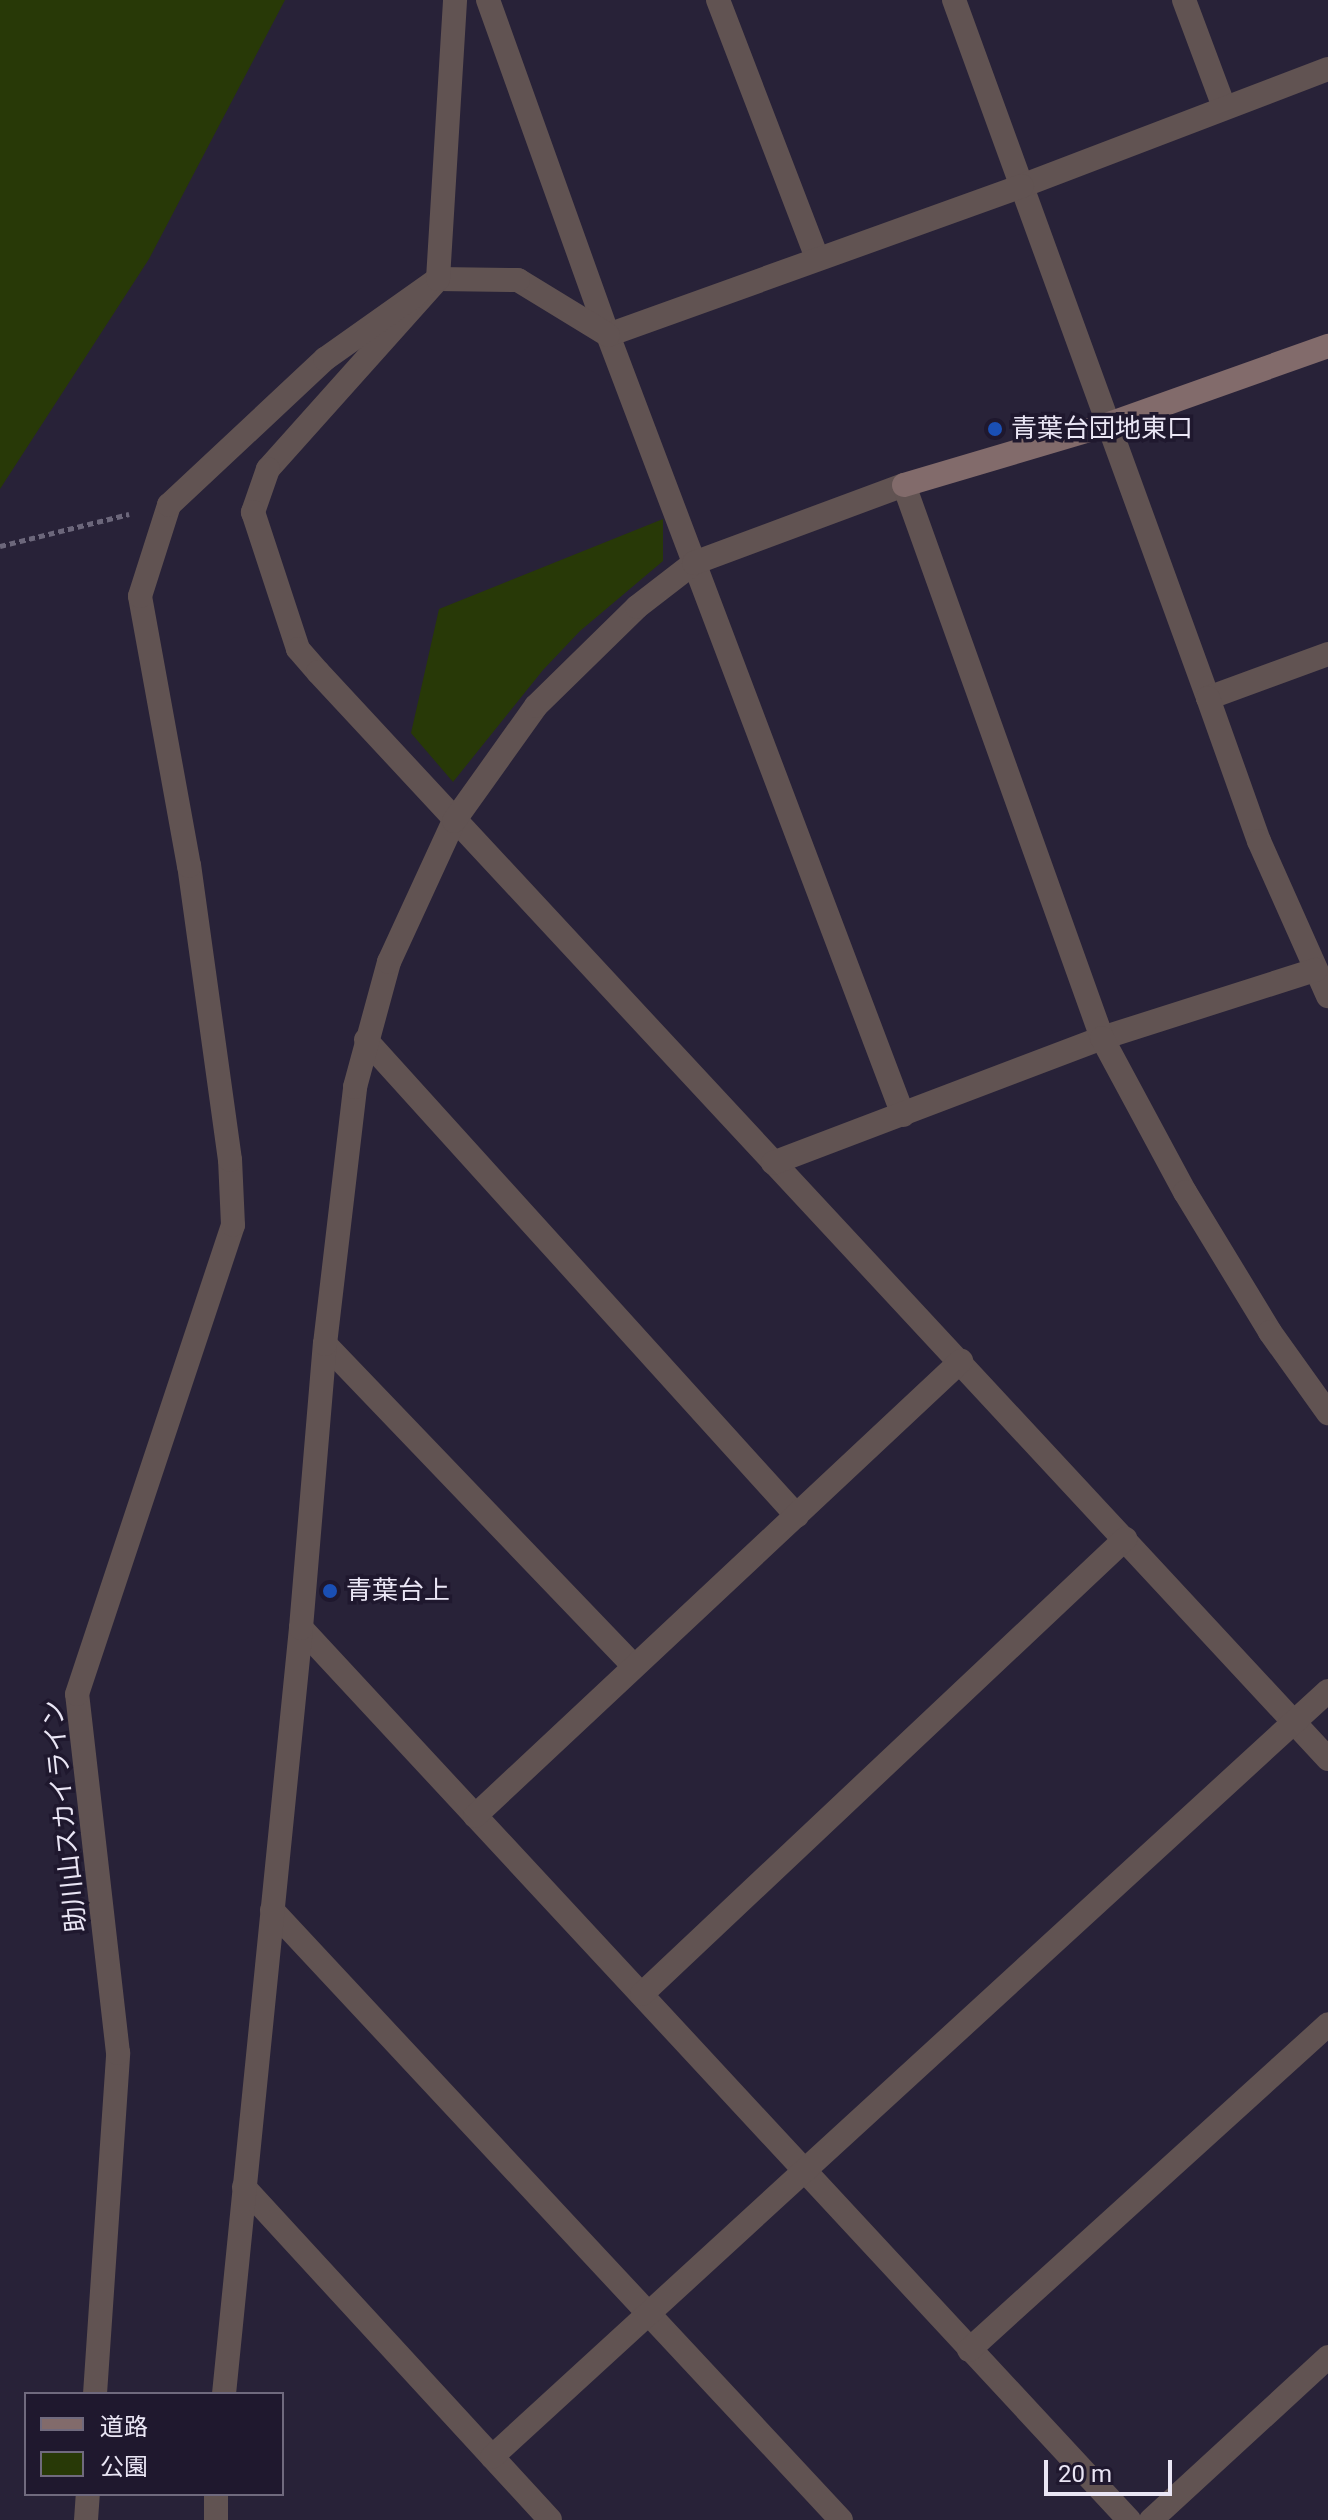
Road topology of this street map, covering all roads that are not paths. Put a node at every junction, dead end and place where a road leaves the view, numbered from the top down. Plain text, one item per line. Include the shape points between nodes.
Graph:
1 (488, 0) edge
2 (718, 0) edge
3 (954, 0) edge
4 (1184, 0) edge
5 (454, 1) edge
6 (1328, 69) edge
7 (1224, 107) junction
8 (1022, 186) junction
9 (817, 258) junction
10 (438, 279) junction
11 (608, 335) junction
12 (1328, 346) edge
13 (1106, 425) junction
14 (904, 485) junction
15 (694, 563) junction
16 (1328, 654) edge
17 (1208, 698) junction
18 (454, 821) junction
19 (1315, 970) junction
20 (1328, 996) edge
21 (1102, 1038) junction
22 (366, 1040) junction
23 (903, 1115) junction
24 (773, 1163) junction
25 (325, 1344) junction
26 (961, 1361) junction
27 (1328, 1413) edge
28 (797, 1516) junction
29 (1125, 1539) junction
30 (301, 1628) junction
31 (634, 1666) junction
32 (1328, 1691) edge
33 (1295, 1720) junction
34 (1328, 1759) edge
35 (475, 1816) junction
36 (272, 1910) junction
37 (642, 1994) junction
38 (1328, 2024) edge
39 (806, 2172) junction
40 (244, 2187) junction
41 (650, 2314) junction
42 (969, 2350) junction
43 (1328, 2357) edge
44 (95, 2392) edge
45 (224, 2392) edge
46 (492, 2457) junction
47 (88, 2496) edge
48 (216, 2496) edge
49 (86, 2520) edge
50 (216, 2520) edge
51 (550, 2520) edge
52 (841, 2520) edge
53 (1129, 2520) edge
54 (1151, 2520) edge

1 - 11 street
2 - 9 street
3 - 8 street
4 - 7 street
5 - 10 street
6 - 7 street
7 - 8 street
8 - 9 street
8 - 13 street
9 - 11 street
10 - 11 street via 518,280
10 - 18 street via 268,469 253,512 298,649
10 - 44 street, 助川山スカイライン via 325,359 169,505 140,596 189,866 230,1160 233,1225 77,1694 118,2053
11 - 15 street
12 - 13 street
13 - 14 street
13 - 17 street
14 - 15 street
14 - 21 street
15 - 18 street via 637,607 536,706
15 - 23 street
16 - 17 street
17 - 19 street via 1259,841
18 - 22 street via 389,962
18 - 24 street
19 - 20 street
19 - 21 street
21 - 23 street
21 - 27 street via 1185,1192 1270,1332
22 - 25 street via 345,1156
22 - 28 street
23 - 24 street
24 - 26 street
25 - 30 street
25 - 31 street
26 - 28 street
26 - 29 street
28 - 31 street
29 - 33 street
29 - 37 street
30 - 35 street
30 - 36 street
31 - 35 street
32 - 33 street
33 - 34 street
33 - 39 street
35 - 37 street
36 - 40 street
36 - 41 street
37 - 39 street
38 - 42 street
39 - 41 street
39 - 42 street
40 - 45 street
40 - 46 street
41 - 46 street
41 - 52 street
42 - 53 street
43 - 54 street
46 - 51 street
47 - 49 street
48 - 50 street

